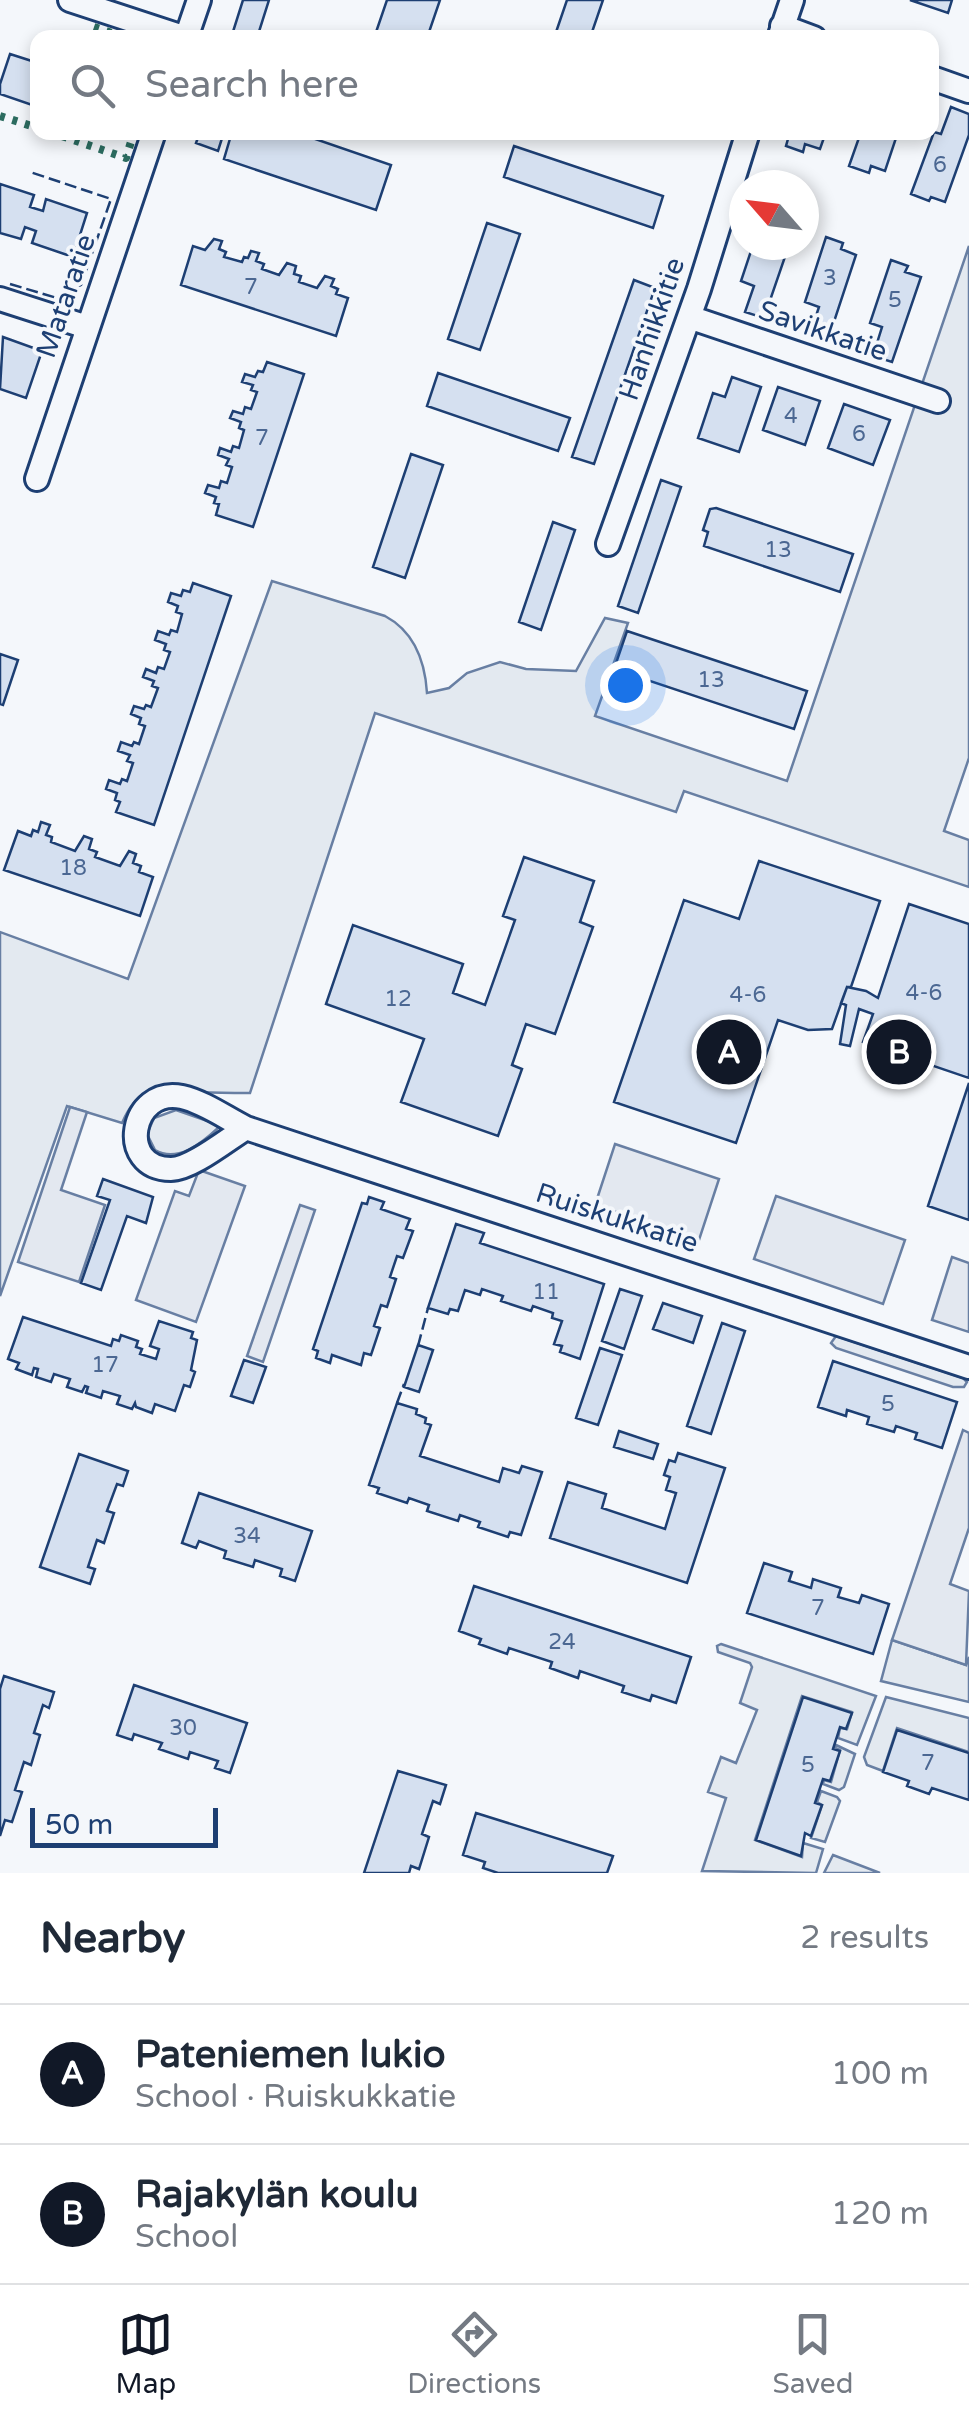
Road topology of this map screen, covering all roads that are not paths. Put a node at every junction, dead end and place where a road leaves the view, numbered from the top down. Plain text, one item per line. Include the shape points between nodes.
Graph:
1 (70, 0) edge
2 (199, 0) edge
3 (792, 0) edge
4 (162, 30) edge
5 (189, 30) edge
6 (781, 30) edge
7 (939, 80) edge
8 (969, 91) edge
9 (151, 140) edge
10 (745, 140) edge
11 (0, 299) edge
12 (689, 317) junction
13 (86, 327) junction
14 (938, 401) dead end
15 (38, 478) dead end
16 (608, 544) dead end
17 (246, 1128) dead end
18 (969, 1367) edge

1 - 4 street
2 - 5 street
3 - 6 street
7 - 8 street
9 - 13 street, Mataratie
10 - 12 street, Hanhikkitie
11 - 13 street
12 - 14 street, Savikkatie
12 - 16 street, Hanhikkitie
13 - 15 street, Mataratie
17 - 18 street, Ruiskukkatie

